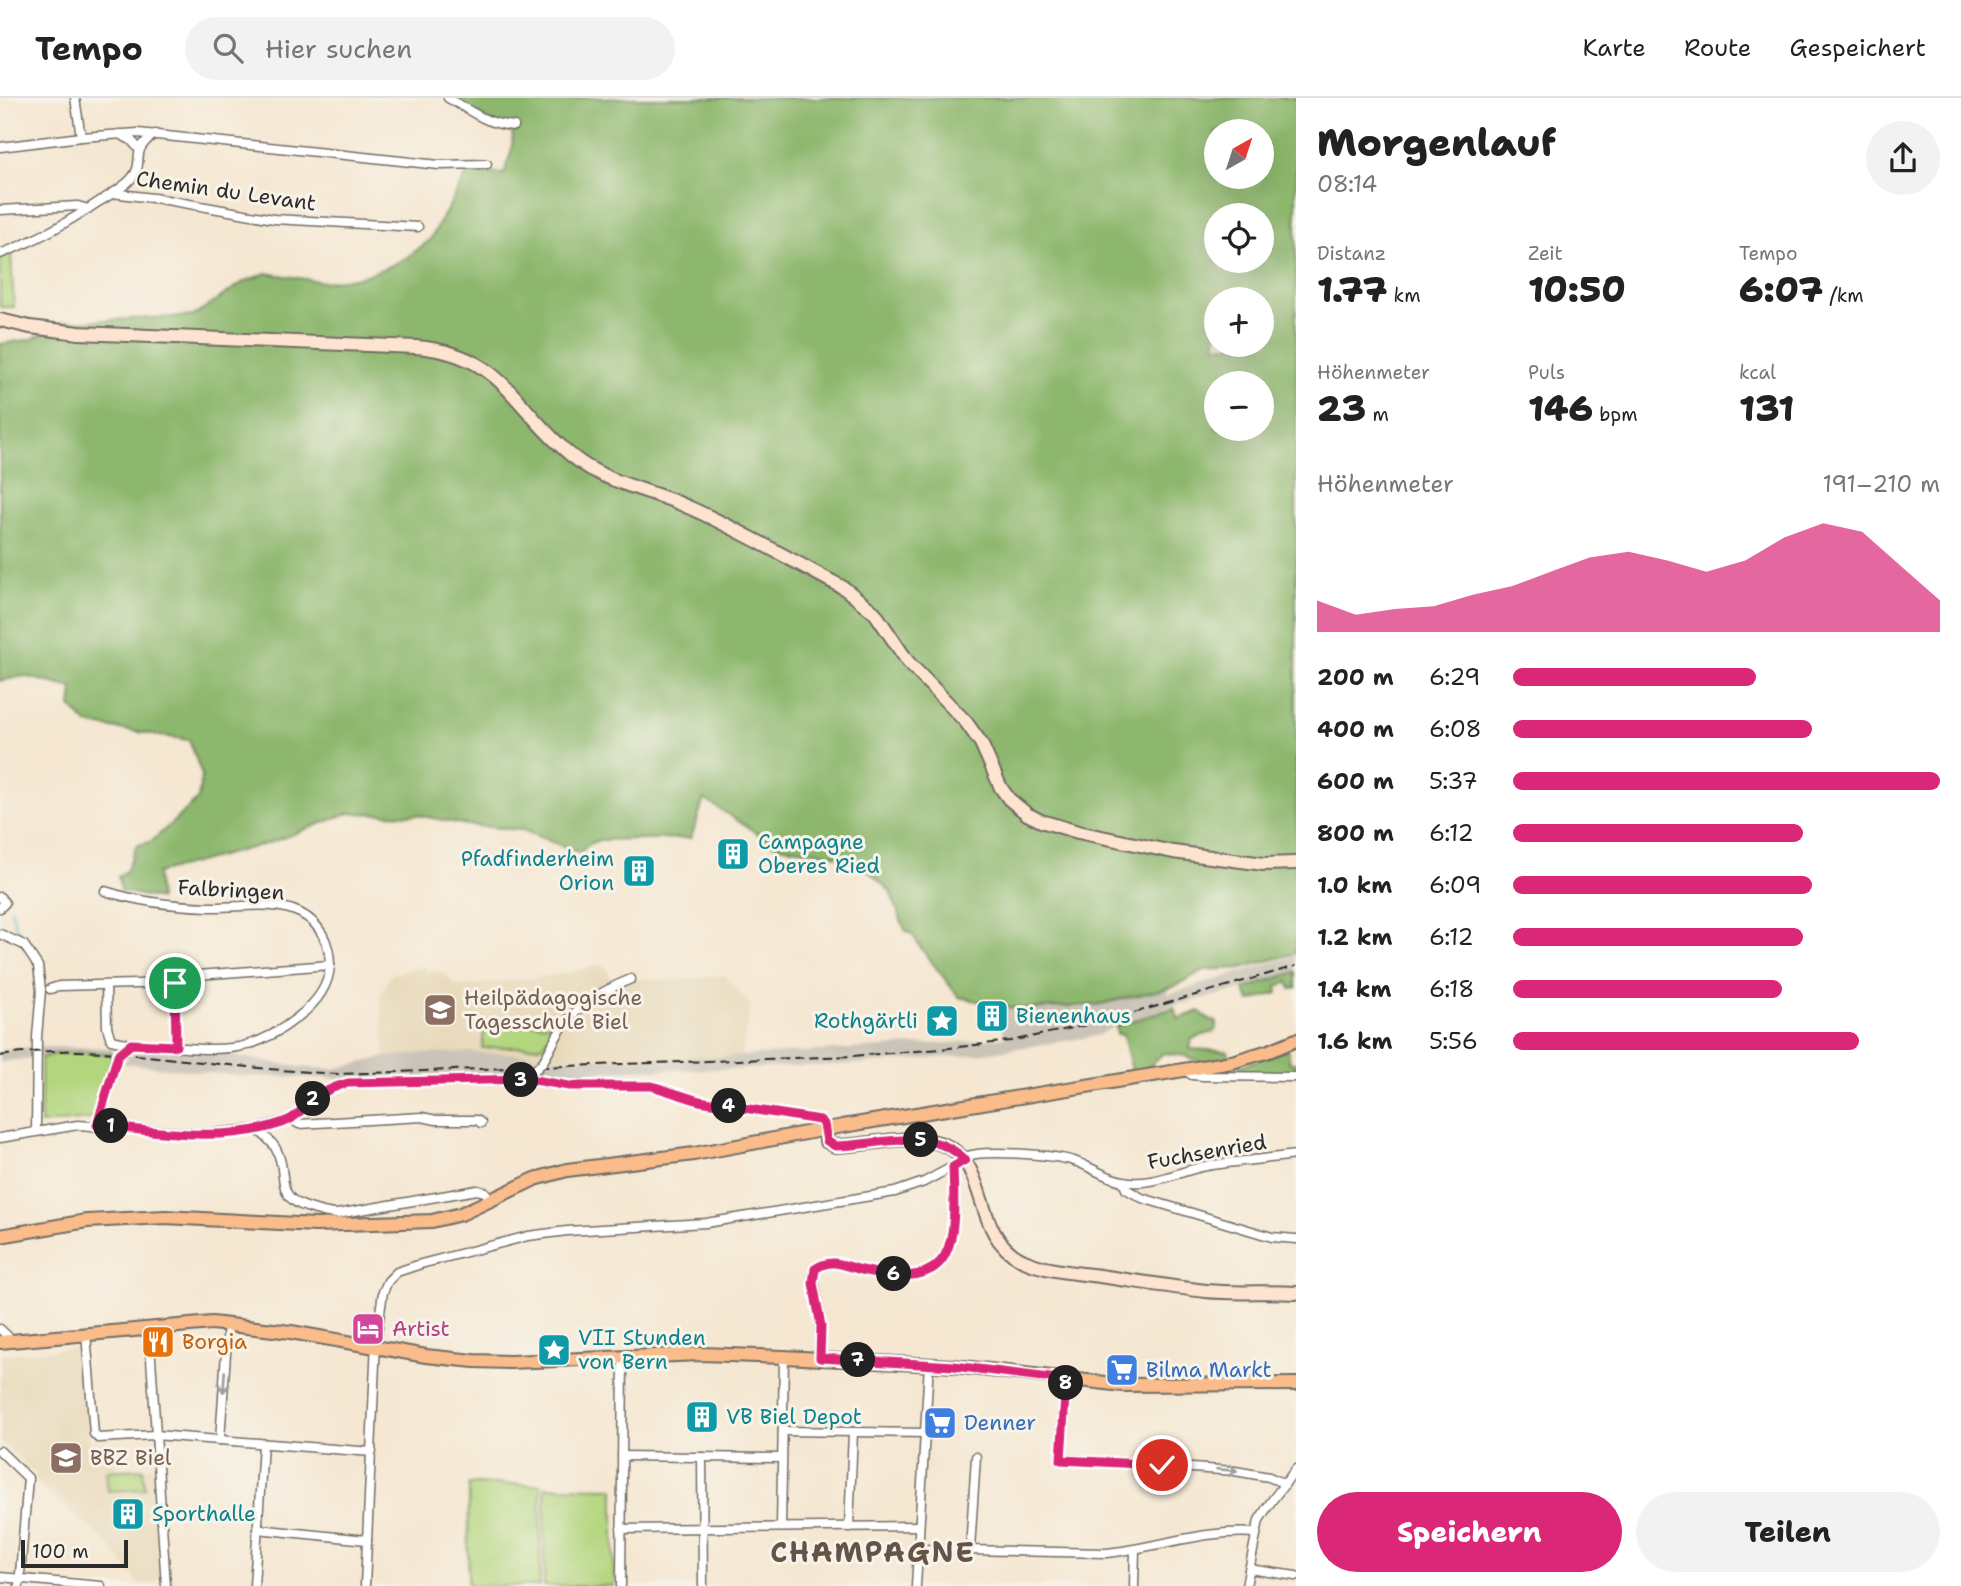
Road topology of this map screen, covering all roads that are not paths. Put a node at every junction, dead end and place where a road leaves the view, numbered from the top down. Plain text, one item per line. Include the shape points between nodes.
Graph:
1 (75, 98) edge
2 (448, 98) edge
3 (513, 126) dead end
4 (119, 134) junction
5 (155, 134) junction
6 (81, 137) junction
7 (0, 147) edge
8 (139, 149) junction
9 (487, 164) dead end
10 (113, 193) junction
11 (88, 209) junction
12 (0, 210) edge
13 (418, 227) dead end
14 (0, 254) edge
15 (0, 320) edge
16 (1296, 863) edge
17 (106, 891) dead end
18 (0, 897) edge
19 (0, 908) edge
20 (0, 934) edge
21 (330, 965) junction
22 (631, 979) dead end
23 (175, 983) junction
24 (106, 986) junction
25 (50, 989) dead end
26 (111, 1040) junction
27 (1296, 1040) edge
28 (131, 1044) junction
29 (176, 1046) junction
30 (118, 1055) junction
31 (1184, 1070) junction
32 (532, 1075) junction
33 (1296, 1077) edge
34 (290, 1119) junction
35 (481, 1123) dead end
36 (97, 1125) junction
37 (257, 1129) junction
38 (36, 1130) junction
39 (826, 1130) junction
40 (0, 1138) edge
41 (1296, 1155) edge
42 (961, 1161) junction
43 (1123, 1181) junction
44 (491, 1200) junction
45 (0, 1236) edge
46 (1296, 1239) edge
47 (1296, 1293) edge
48 (228, 1324) junction
49 (149, 1328) junction
50 (0, 1329) edge
51 (86, 1333) junction
52 (6, 1341) edge
53 (376, 1346) junction
54 (623, 1357) junction
55 (784, 1357) junction
56 (820, 1358) junction
57 (929, 1364) junction
58 (1066, 1380) junction
59 (1296, 1384) edge
60 (783, 1431) junction
61 (853, 1432) junction
62 (926, 1433) junction
63 (155, 1435) junction
64 (220, 1440) junction
65 (263, 1444) junction
66 (0, 1451) edge
67 (372, 1451) junction
68 (622, 1456) junction
69 (702, 1457) junction
70 (976, 1457) dead end
71 (781, 1458) junction
72 (1295, 1472) edge
73 (1285, 1485) junction
74 (919, 1526) junction
75 (782, 1527) junction
76 (849, 1527) junction
77 (702, 1528) junction
78 (621, 1529) junction
79 (257, 1530) junction
80 (1256, 1533) junction
81 (367, 1541) junction
82 (918, 1549) junction
83 (970, 1549) junction
84 (1135, 1550) junction
85 (1249, 1569) junction
86 (1296, 1576) edge
87 (0, 1577) edge
88 (19, 1582) edge
89 (101, 1586) edge
90 (166, 1586) edge
91 (254, 1586) edge
92 (365, 1586) edge
93 (621, 1586) edge
94 (704, 1586) edge
95 (916, 1586) edge
96 (1134, 1586) edge
97 (1246, 1586) edge

1 - 6 street
2 - 3 street via 481,119
4 - 5 street
4 - 6 street
4 - 8 street
5 - 8 street
5 - 9 street via 412,162
6 - 7 street
8 - 10 street via 131,180
10 - 11 street
10 - 13 street, Chemin du Levant via 274,219
11 - 12 street
11 - 14 street via 46,235
15 - 16 street via 79,333 416,347 474,361 500,379 570,455 596,472 687,506 858,599 874,613 908,662 966,722 1001,788 1027,814 1078,832 1198,856
17 - 21 street, Falbringen via 184,906 290,909 319,930
18 - 19 street via 5,903
20 - 38 street via 24,946 38,966
21 - 23 street via 185,976
21 - 29 street via 319,998 266,1038 229,1049
22 - 32 street, bridge via 571,1016
23 - 24 street
23 - 29 street
24 - 25 street
24 - 26 street
26 - 28 street
26 - 30 street
27 - 31 main road via 1250,1058
28 - 29 street
28 - 30 street
30 - 36 street
31 - 33 street via 1203,1076
31 - 39 main road
32 - 34 street via 348,1083 312,1100
32 - 39 street via 569,1086 660,1087 699,1101 820,1120
34 - 35 street via 299,1124 422,1117
34 - 37 street
36 - 37 street via 201,1134
36 - 38 street
37 - 44 street via 276,1147 289,1198 314,1210 337,1214 477,1190
38 - 40 street
39 - 42 street via 827,1141 835,1146 927,1140 946,1145
39 - 44 main road via 694,1154 567,1170
41 - 43 street, Fuchsenried
42 - 43 street via 977,1153 1065,1159
42 - 47 street via 975,1178 995,1235 1008,1251 1031,1264 1205,1291
42 - 53 street via 925,1182 895,1192 706,1223 528,1236 408,1268 397,1272 385,1286
42 - 56 street via 952,1240 937,1266 910,1276 837,1262 815,1269
43 - 46 street via 1126,1189 1142,1198 1272,1237
44 - 45 main road via 461,1214 421,1223 307,1225 164,1217 87,1222
48 - 49 main road
48 - 53 main road
48 -> 64 street
49 - 51 main road
49 - 63 street
50 - 52 street
51 - 52 main road
51 - 63 street via 95,1436
53 - 54 main road via 474,1361
53 - 67 street
54 - 55 main road
54 - 68 street
55 - 56 main road
55 - 60 street
56 - 57 main road
57 - 58 main road
57 - 62 street
58 - 59 main road via 1138,1385
58 -> 73 street via 1061,1460 1235,1471
60 - 61 street
60 - 71 street
61 - 62 street
61 - 76 street
62 - 74 street
63 - 64 street
63 - 90 street
64 - 65 street
65 - 67 street
65 - 79 street
66 - 88 street via 28,1478
67 - 81 street
68 - 69 street
68 - 78 street
69 - 71 street
69 - 77 street
70 - 83 street
71 - 75 street
72 - 73 street
73 - 80 street via 1266,1508
74 - 76 street
74 - 82 street
75 - 76 street
75 - 77 street
77 - 78 street
77 - 94 street
78 - 93 street
79 - 81 street
79 - 91 street
80 - 84 street via 1220,1533
80 - 85 street
81 - 92 street
82 - 83 street
82 - 95 street
83 - 84 street
84 - 96 street
85 - 86 street
85 - 97 street
87 - 88 street
88 - 89 street

